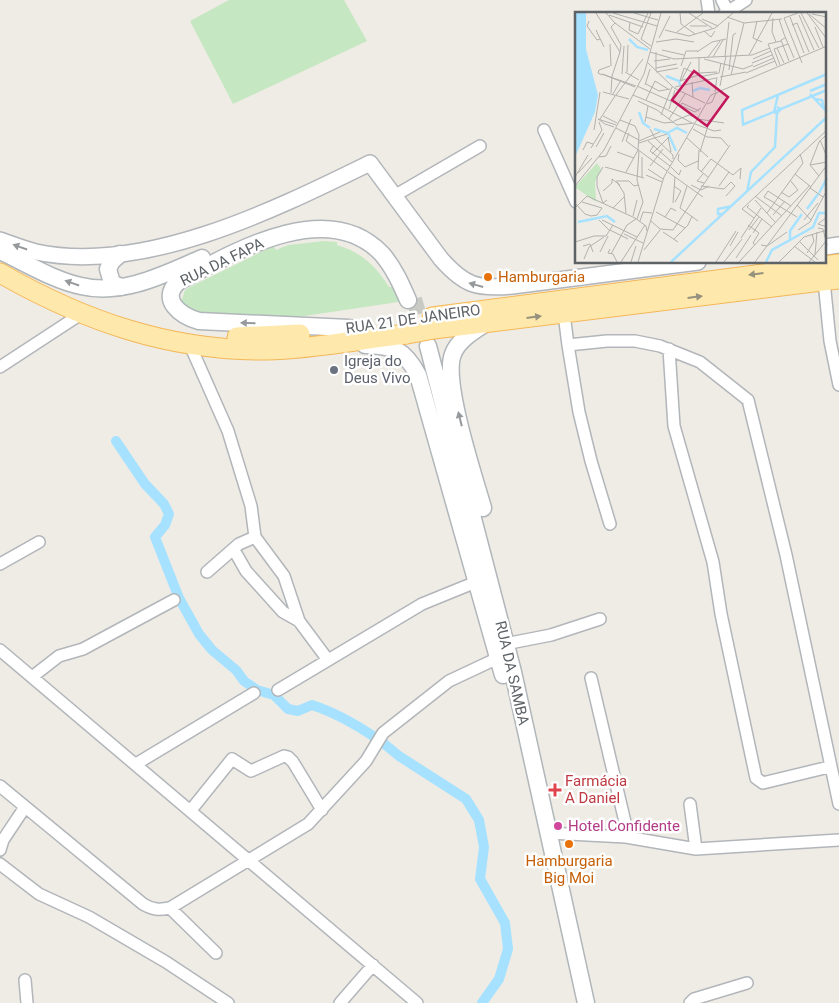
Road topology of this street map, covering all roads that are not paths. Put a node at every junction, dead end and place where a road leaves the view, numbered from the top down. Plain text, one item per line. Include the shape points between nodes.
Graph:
1 (722, 0) edge
2 (746, 0) edge
3 (727, 12) edge
4 (728, 12) edge
5 (544, 130) dead end
6 (480, 146) dead end
7 (394, 196) junction
8 (575, 200) edge
9 (0, 240) edge
10 (839, 245) edge
11 (826, 247) edge
12 (0, 251) edge
13 (120, 254) junction
14 (0, 259) edge
15 (679, 264) edge
16 (839, 264) edge
17 (598, 268) edge
18 (0, 273) edge
19 (831, 280) edge
20 (120, 288) junction
21 (81, 314) junction
22 (564, 314) junction
23 (486, 323) junction
24 (349, 328) junction
25 (406, 328) junction
26 (429, 335) junction
27 (333, 342) junction
28 (190, 345) junction
29 (568, 345) junction
30 (669, 349) junction
31 (0, 367) edge
32 (839, 386) edge
33 (610, 524) dead end
34 (255, 537) junction
35 (39, 542) dead end
36 (234, 550) junction
37 (0, 564) edge
38 (207, 572) dead end
39 (476, 582) junction
40 (174, 600) dead end
41 (600, 619) dead end
42 (298, 621) junction
43 (510, 643) junction
44 (0, 650) edge
45 (498, 658) junction
46 (328, 660) junction
47 (509, 674) junction
48 (32, 677) junction
49 (591, 678) dead end
50 (278, 690) dead end
51 (254, 693) dead end
52 (136, 764) junction
53 (829, 767) junction
54 (0, 786) edge
55 (690, 804) dead end
56 (839, 804) edge
57 (26, 808) junction
58 (191, 810) junction
59 (322, 810) junction
60 (549, 832) junction
61 (626, 837) junction
62 (839, 840) edge
63 (696, 849) junction
64 (0, 850) edge
65 (248, 859) junction
66 (0, 864) edge
67 (170, 908) junction
68 (216, 953) dead end
69 (372, 965) junction
70 (25, 980) dead end
71 (747, 983) dead end
72 (27, 1003) edge
73 (228, 1003) edge
74 (340, 1003) edge
75 (417, 1003) edge
76 (577, 1003) edge
77 (586, 1003) edge
78 (690, 1003) edge

1 - 3 street
2 - 4 street
5 - 8 street
6 - 7 street
7 - 13 street, RUA 21 DE JANEIRO via 370,163 310,193 230,225 187,239
17 -> 7 street, RUA 21 DE JANEIRO via 494,288 472,285 441,259
13 -> 9 street via 60,255 35,252
10 - 11 street
20 -> 12 main road, RUA DA FAPA via 81,286
13 - 20 main road via 108,269 112,283
14 - 24 main road, RUA 21 DE JANEIRO via 81,302 157,328 241,337
15 - 17 street, RUA 21 DE JANEIRO
16 -> 26 main road, RUA 21 DE JANEIRO
18 - 21 main road
22 -> 19 main road, RUA 21 DE JANEIRO
19 - 32 street via 830,341
24 -> 20 main road, RUA DA FAPA via 199,321 188,318 171,302 171,291 178,282 261,241 314,229 339,232 371,245 392,267 411,300 401,269 379,244 349,226 319,220 268,228 155,279
21 - 28 main road via 152,338
21 - 31 street
23 -> 22 main road, RUA 21 DE JANEIRO
22 - 29 street
23 - 26 main road, RUA 21 DE JANEIRO
43 -> 23 main road via 501,581 450,376 452,355 457,346
24 - 25 main road, RUA 21 DE JANEIRO
25 - 26 main road, RUA 21 DE JANEIRO, bridge
25 - 27 main road
26 - 47 main road, RUA DA SAMBA
27 - 28 main road via 269,350
27 - 39 main road via 389,347 413,365 422,385
28 - 34 street via 228,431 251,506
29 - 30 street via 635,341
29 - 33 street via 591,461
30 - 53 street via 708,367 742,393 752,410 768,490 786,555
30 - 53 street via 674,426 713,562 756,778 763,783
34 - 36 street
34 - 42 street via 284,576
35 - 37 street
36 - 38 street
36 - 42 street via 246,572 269,598
39 - 45 main road
39 - 46 street via 422,604
40 - 48 street via 83,649 60,656
41 - 43 street
42 - 46 street
43 - 47 main road
44 - 48 street
45 - 47 main road
45 - 59 street via 449,681 383,733 366,760
46 - 50 street
47 - 60 main road, RUA DA SAMBA
47 - 76 main road, RUA DA SAMBA
48 - 52 street
49 - 61 street
51 - 52 street
52 - 58 street
53 - 56 street
54 - 57 street
55 - 63 street
57 - 64 street via 3,840
57 - 67 street via 150,909
58 - 59 street via 232,759 251,771 284,756 293,762
58 - 65 street
59 - 65 street via 293,834
60 - 61 street
60 - 77 main road, RUA DA SAMBA
61 - 63 street
62 - 63 street
65 - 67 street
65 - 69 street
66 - 73 street via 39,894 97,922
67 - 68 street
69 - 74 street
69 - 75 street
70 - 72 street
71 - 78 street

